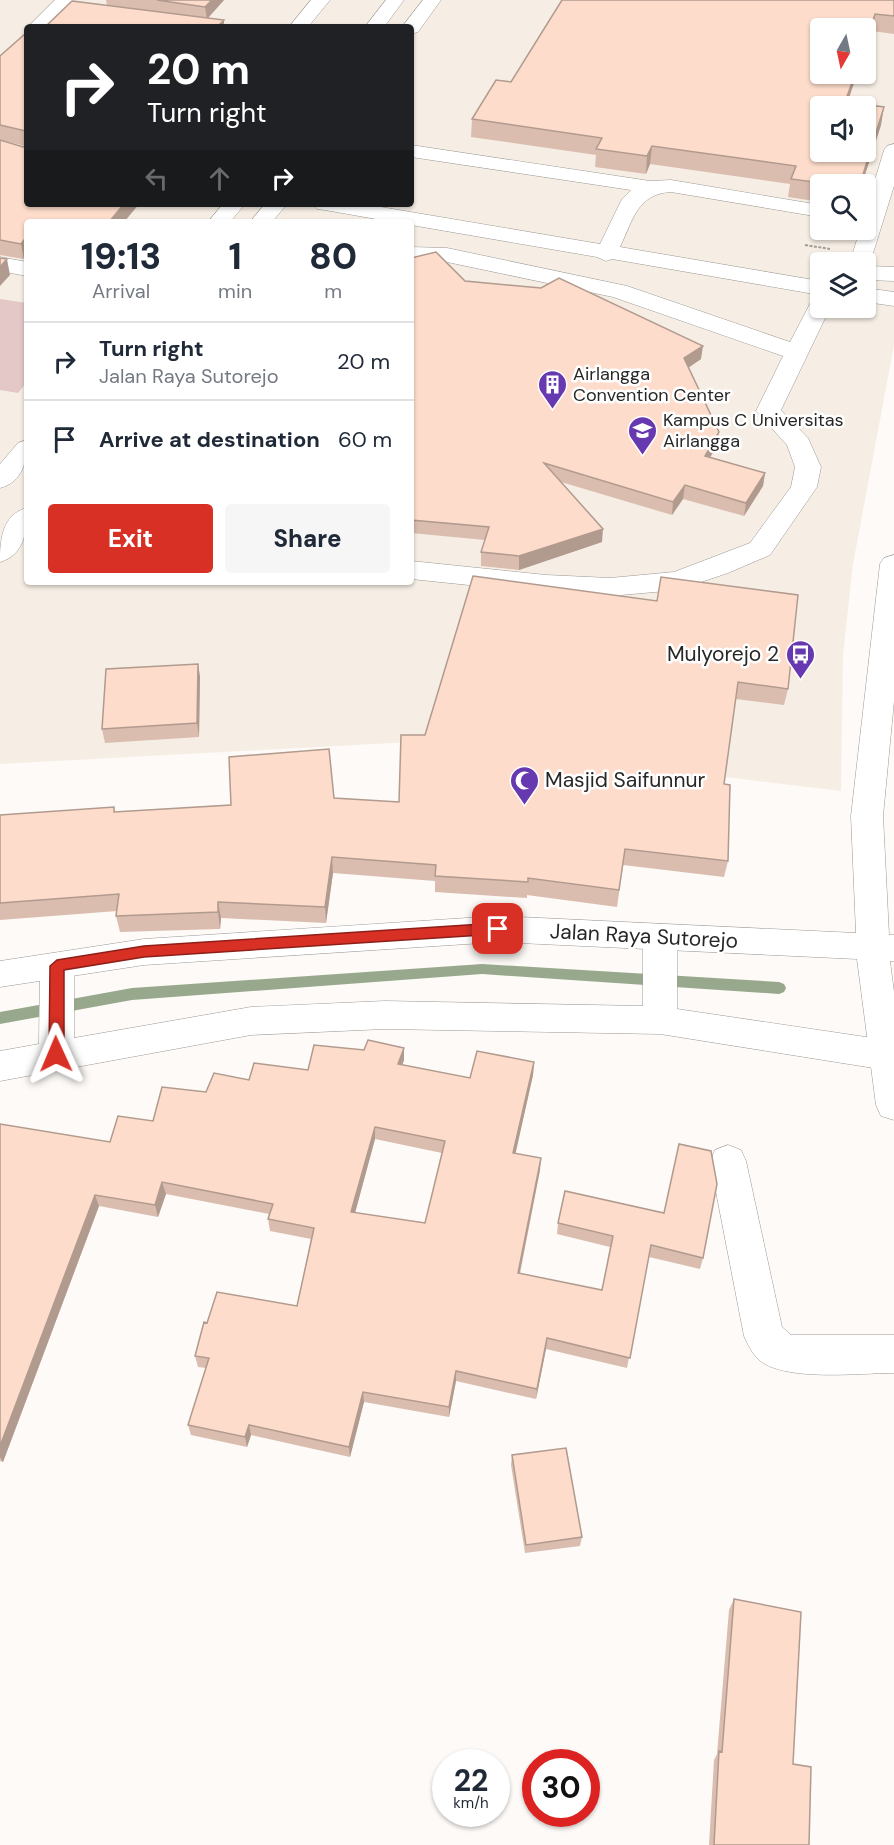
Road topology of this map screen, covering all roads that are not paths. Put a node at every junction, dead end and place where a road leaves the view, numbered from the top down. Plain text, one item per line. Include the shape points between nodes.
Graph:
1 (321, 0) edge
2 (395, 0) edge
3 (432, 0) edge
4 (63, 3) edge
5 (127, 16) edge
6 (40, 24) edge
7 (301, 24) edge
8 (376, 24) edge
9 (414, 24) edge
10 (894, 150) edge
11 (414, 151) edge
12 (650, 187) junction
13 (876, 200) edge
14 (414, 203) edge
15 (232, 207) edge
16 (274, 207) edge
17 (346, 207) edge
18 (810, 209) edge
19 (222, 219) edge
20 (264, 219) edge
21 (610, 244) junction
22 (662, 253) junction
23 (414, 254) edge
24 (632, 258) junction
25 (797, 263) dead end
26 (0, 264) edge
27 (24, 268) edge
28 (876, 273) edge
29 (894, 274) edge
30 (810, 286) edge
31 (619, 291) junction
32 (876, 296) edge
33 (894, 299) edge
34 (813, 318) edge
35 (795, 352) junction
36 (24, 452) edge
37 (0, 480) edge
38 (23, 527) edge
39 (0, 553) edge
40 (894, 564) edge
41 (414, 570) edge
42 (661, 946) junction
43 (880, 956) edge
44 (0, 974) edge
45 (57, 976) junction
46 (661, 1014) junction
47 (884, 1041) junction
48 (56, 1042) junction
49 (0, 1066) edge
50 (894, 1105) edge
51 (728, 1161) dead end
52 (894, 1354) edge

1 - 7 main road
2 - 8 main road
3 - 9 main road
4 - 5 main road
4 - 6 main road
10 - 13 main road
11 - 12 main road
12 - 18 main road via 671,186
12 - 21 main road via 633,199
14 - 21 main road
15 - 19 main road
16 - 20 main road
17 - 21 main road
21 - 22 main road
21 - 24 main road
22 - 24 main road
22 - 25 main road
22 - 30 main road
23 - 31 main road via 447,255
24 - 31 main road
26 - 27 main road
28 - 29 main road
31 - 35 main road
32 - 33 main road
34 - 35 main road
35 - 41 main road via 768,411 799,443 808,467 804,487 760,549 677,581 610,587
36 - 37 main road
38 - 39 main road
40 - 43 main road via 867,816
42 - 43 main road, Jalan Raya Sutorejo
42 - 45 main road, Jalan Raya Sutorejo via 498,929 144,952
42 - 46 main road
43 - 47 main road
44 - 45 main road, Jalan Raya Sutorejo
45 - 48 main road
46 - 47 main road
46 - 48 main road via 385,1015 251,1022
47 - 50 main road
48 - 49 main road
51 - 52 main road via 764,1336 776,1348 791,1354

